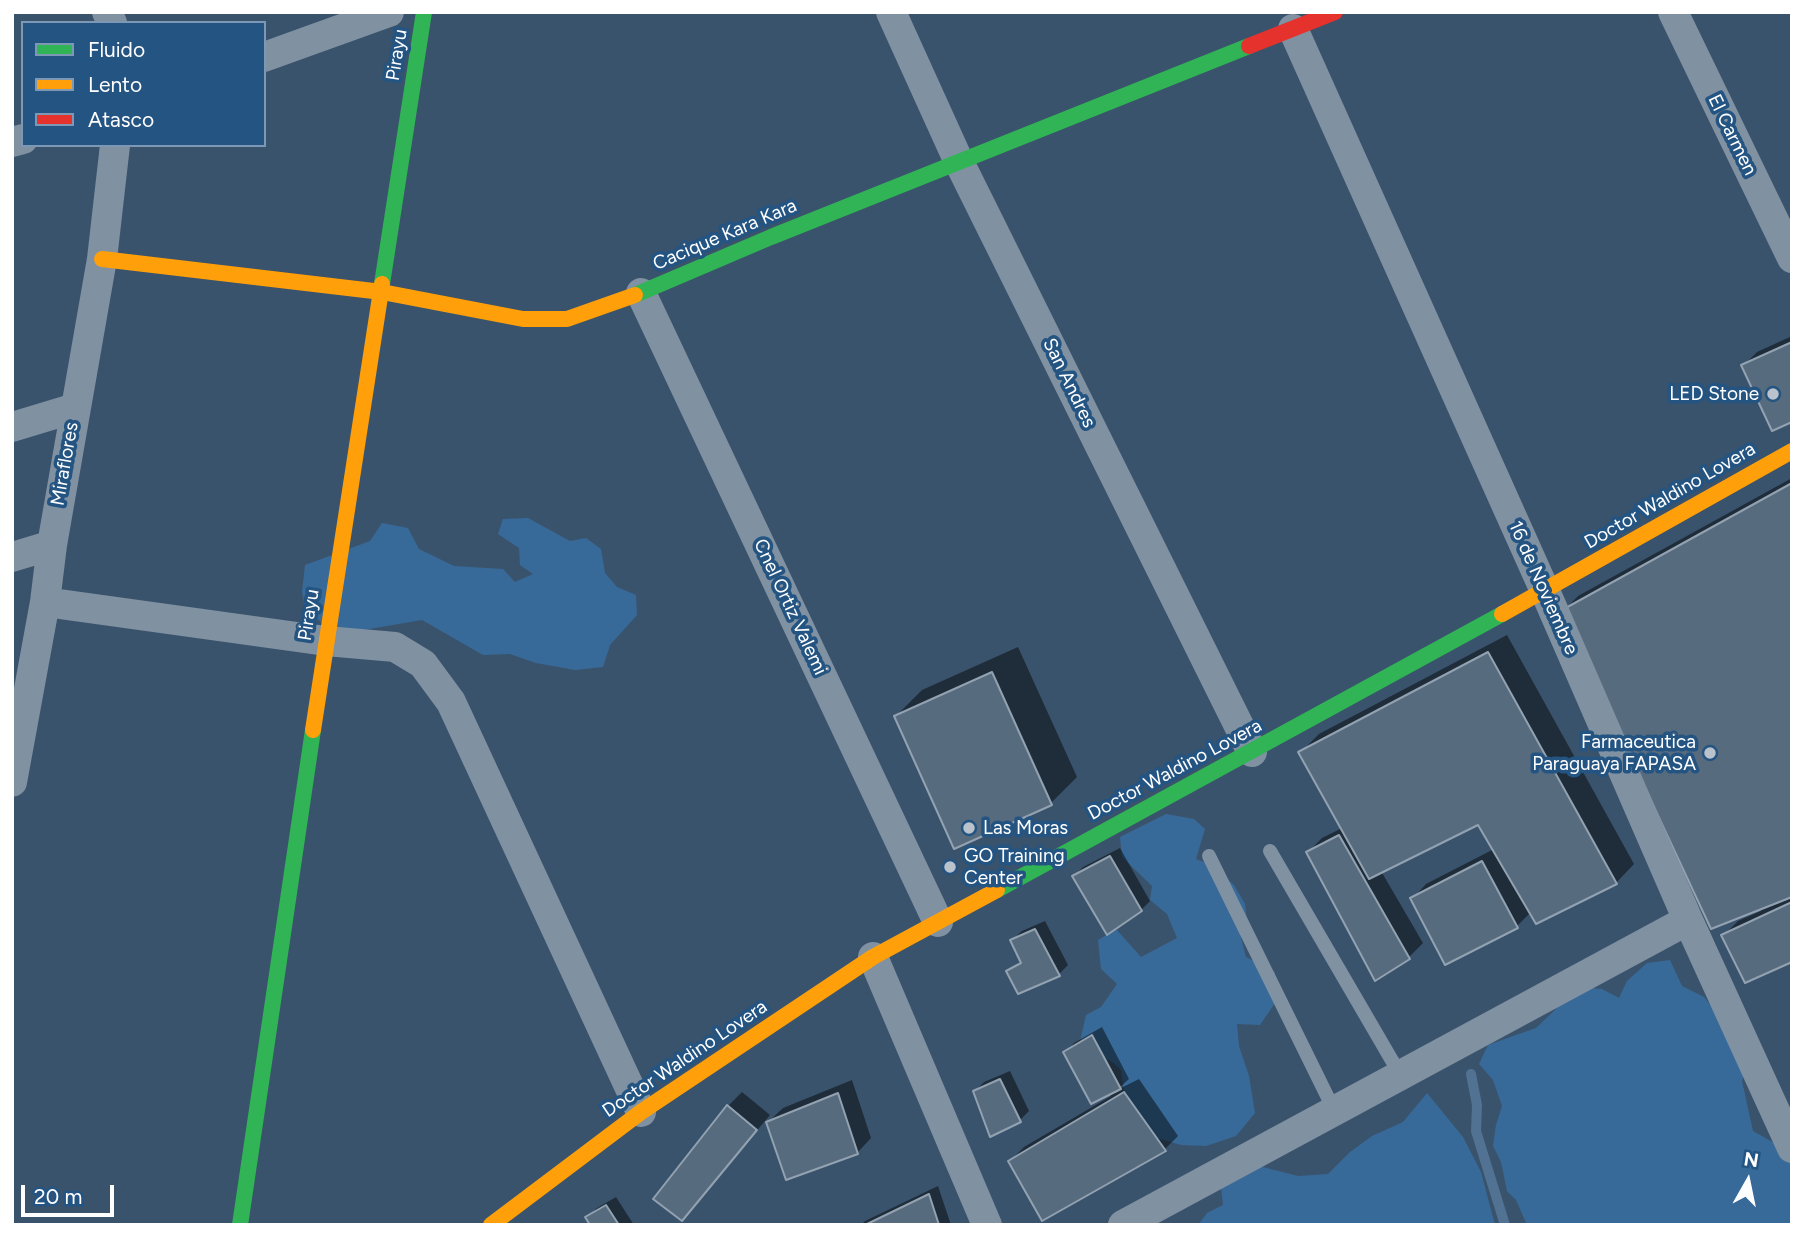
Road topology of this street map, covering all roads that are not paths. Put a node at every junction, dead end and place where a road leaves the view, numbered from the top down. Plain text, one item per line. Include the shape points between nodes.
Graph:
1 (389, 12) edge
2 (424, 12) edge
3 (891, 12) edge
4 (1335, 12) edge
5 (1673, 12) edge
6 (1293, 29) junction
7 (266, 56) edge
8 (115, 147) edge
9 (959, 162) junction
10 (1792, 258) edge
11 (102, 259) junction
12 (382, 292) junction
13 (641, 292) junction
14 (75, 408) junction
15 (12, 427) edge
16 (1792, 451) edge
17 (52, 545) junction
18 (12, 557) edge
19 (1545, 592) junction
20 (45, 602) junction
21 (326, 641) junction
22 (1252, 752) junction
23 (12, 782) edge
24 (1270, 851) dead end
25 (1209, 856) dead end
26 (1688, 920) junction
27 (938, 922) junction
28 (873, 957) junction
29 (1401, 1076) junction
30 (641, 1112) junction
31 (1335, 1112) junction
32 (1792, 1148) edge
33 (240, 1225) edge
34 (491, 1225) edge
35 (987, 1225) edge
36 (1123, 1225) edge

1 - 7 street
2 - 12 street, Pirayu
3 - 9 street, San Andres
4 - 6 street, Cacique Kara Kara
5 - 10 street, El Carmen
6 - 9 street, Cacique Kara Kara
6 - 19 street, 16 de Noviembre
8 - 11 street, Miraflores
9 - 13 street, Cacique Kara Kara
9 - 22 street, San Andres
11 - 12 street, Cacique Kara Kara
11 - 14 street, Miraflores
12 - 13 street, Cacique Kara Kara via 523,319 566,320
12 - 21 street, Pirayu
13 - 27 street, Cnel Ortiz Valemi
14 - 15 street
14 - 17 street, Miraflores
16 - 19 street, Doctor Waldino Lovera
17 - 18 street
17 - 20 street, Miraflores
19 - 22 street, Doctor Waldino Lovera
19 - 26 street, 16 de Noviembre
20 - 21 street
20 - 23 street, Miraflores
21 - 30 street via 395,648 423,664 451,702
21 - 33 street, Pirayu
22 - 27 street, Doctor Waldino Lovera
24 - 29 lane
25 - 31 lane
26 - 29 street
26 - 32 street, 16 de Noviembre
27 - 28 street, Doctor Waldino Lovera
28 - 30 street, Doctor Waldino Lovera
28 - 35 street
29 - 31 street
30 - 34 street, Doctor Waldino Lovera
31 - 36 street

